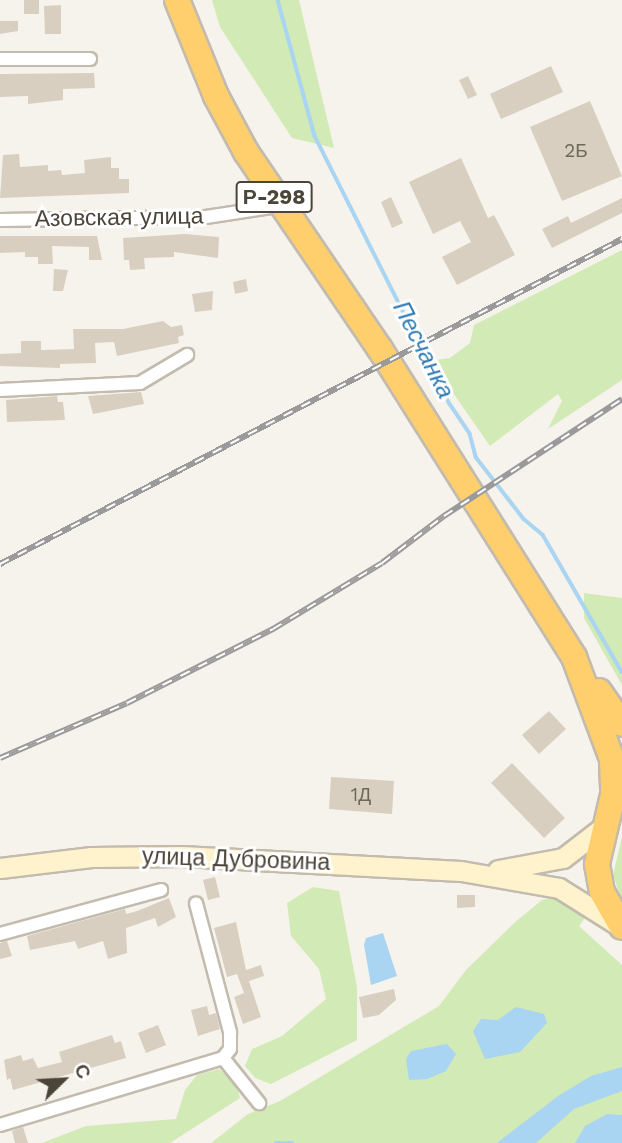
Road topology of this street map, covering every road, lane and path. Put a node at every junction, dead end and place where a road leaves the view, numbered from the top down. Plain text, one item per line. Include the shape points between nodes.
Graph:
1 (177, 0) edge
2 (0, 59) edge
3 (90, 59) dead end
4 (279, 206) junction
5 (0, 219) edge
6 (187, 355) dead end
7 (0, 390) edge
8 (573, 657) junction
9 (622, 724) edge
10 (614, 816) edge
11 (0, 868) edge
12 (473, 873) junction
13 (161, 890) dead end
14 (196, 903) dead end
15 (622, 927) edge
16 (0, 934) edge
17 (223, 1058) junction
18 (259, 1103) dead end
19 (0, 1125) edge

1 - 4 highway, Р-298 via 216,96
2 - 3 street
4 - 5 street, Азовская улица via 206,217
4 - 8 highway, Р-298 via 380,349
6 - 7 street via 140,383
8 - 9 highway, Р-298
8 - 10 highway, Р-298 via 612,759
10 - 12 main road via 563,858
10 - 15 highway, Р-298 via 600,844 598,881
11 - 12 main road, улица Дубровина via 91,857 182,856
12 - 15 main road via 559,888
13 - 16 street
14 - 17 street via 230,1032 230,1049
17 - 18 street
17 - 19 street

